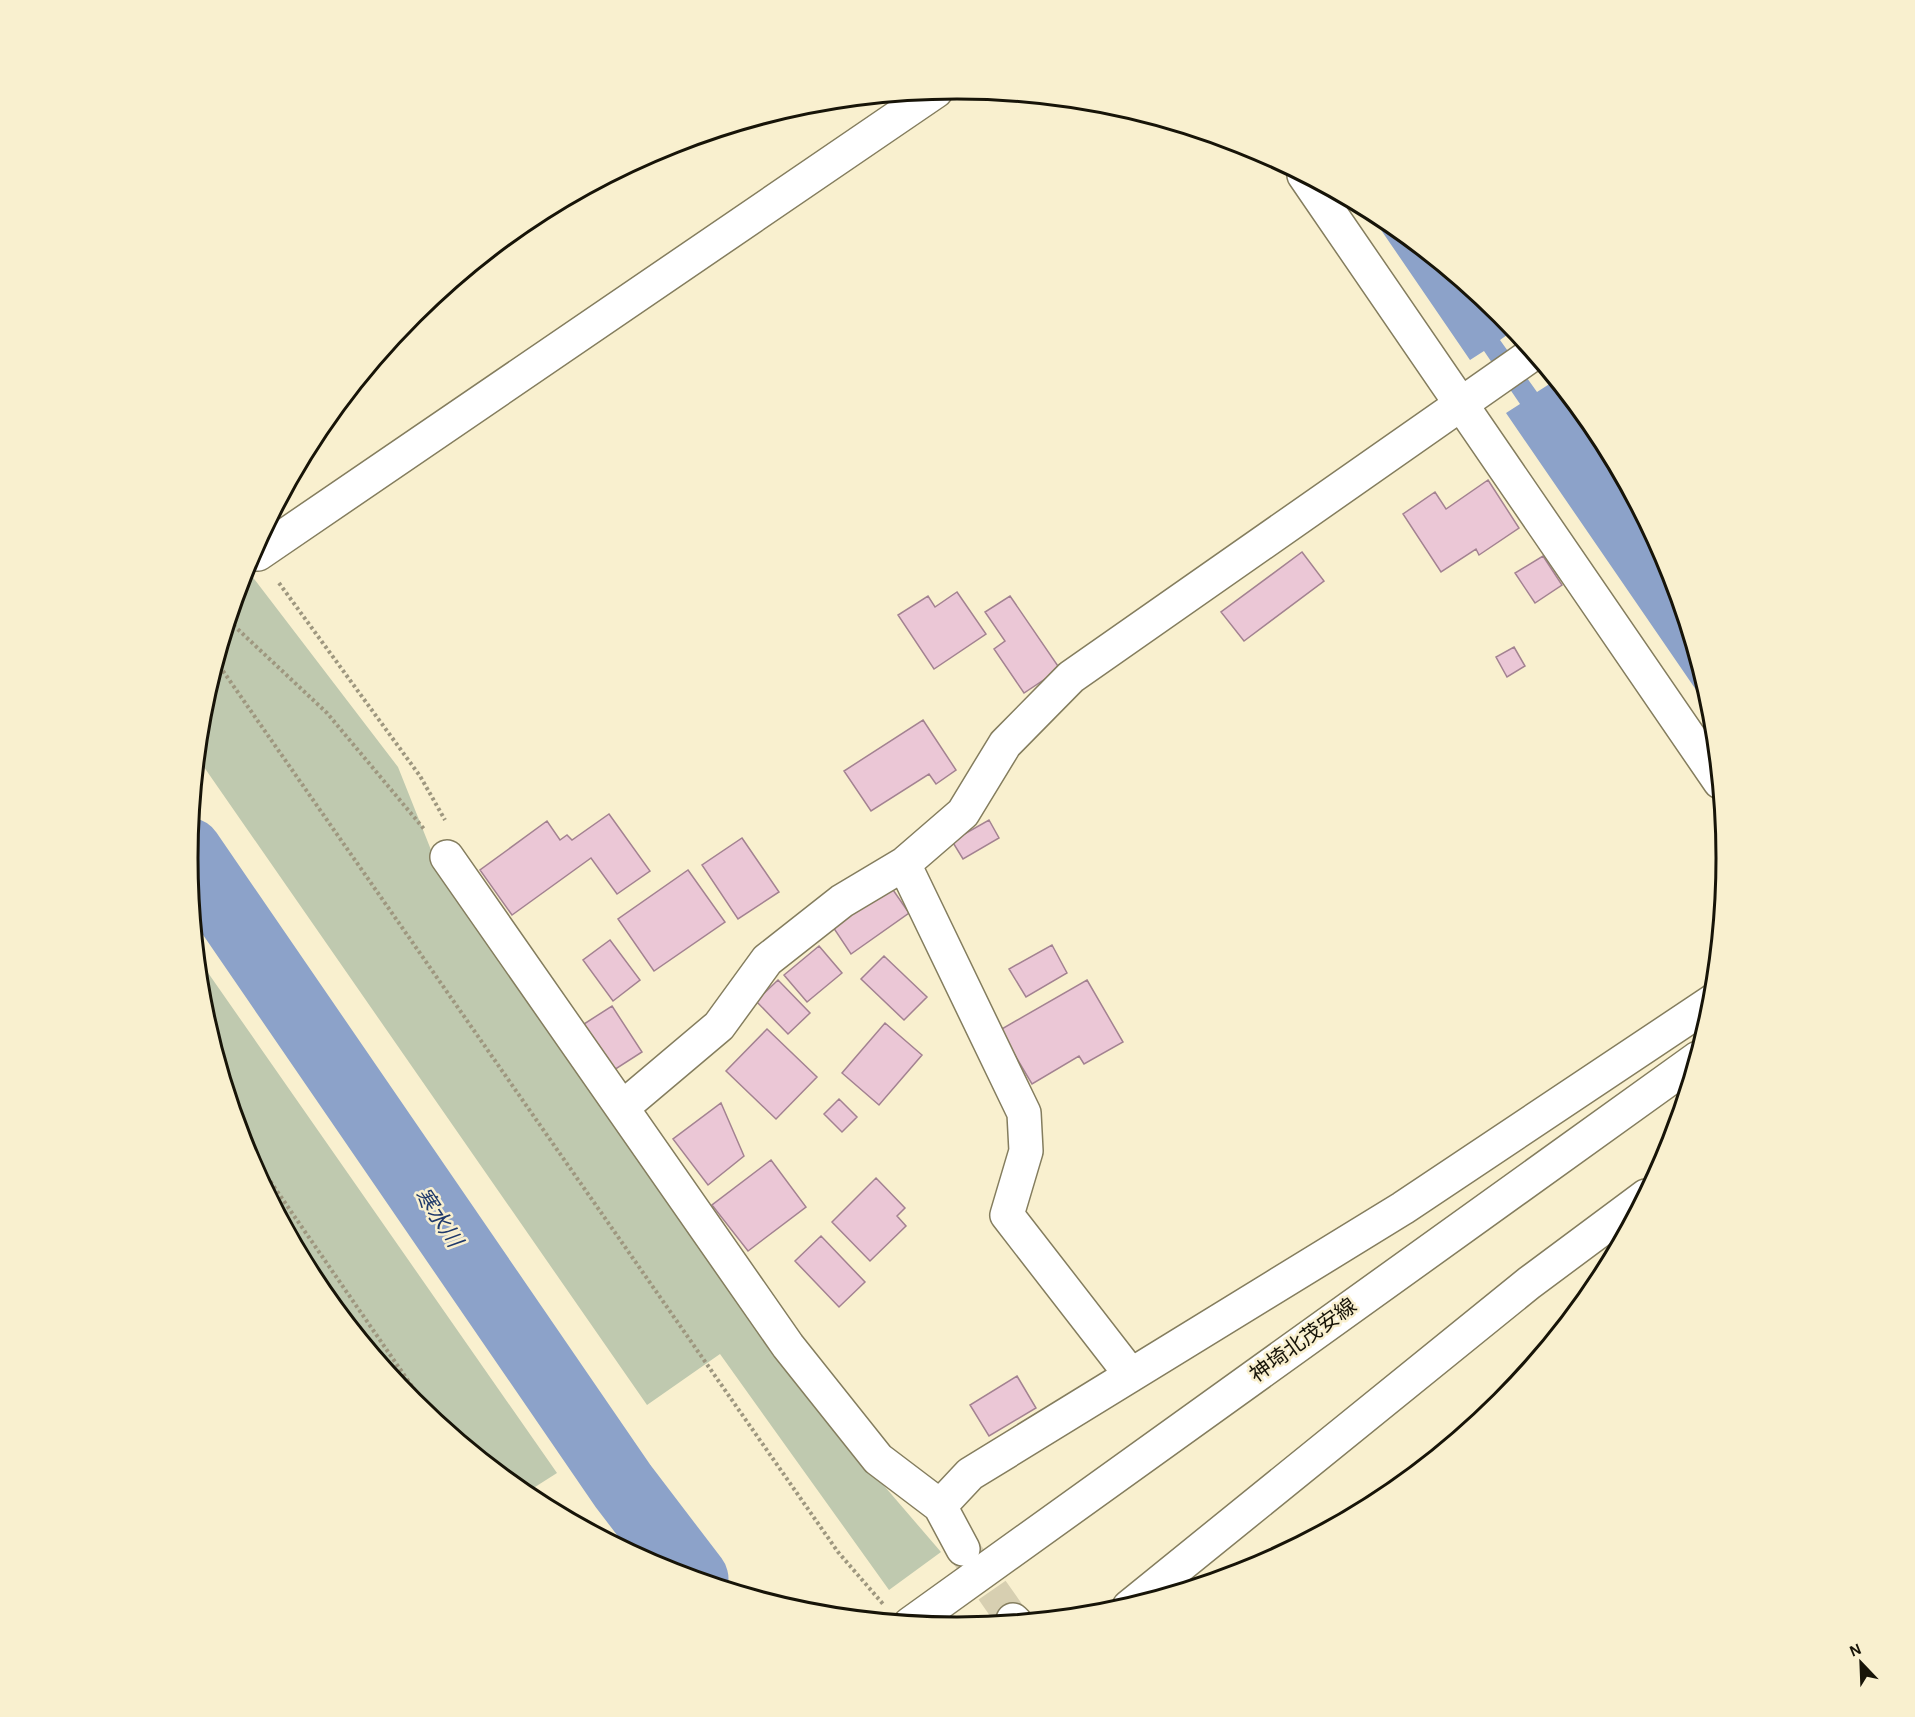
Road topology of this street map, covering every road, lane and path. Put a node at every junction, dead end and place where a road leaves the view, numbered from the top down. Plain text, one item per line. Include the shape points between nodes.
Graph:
1 (922, 100) edge
2 (1313, 188) edge
3 (1516, 365) edge
4 (1461, 405) junction
5 (263, 551) edge
6 (260, 558) edge
7 (234, 626) edge
8 (222, 671) edge
9 (1712, 770) edge
10 (447, 857) junction
11 (904, 864) junction
12 (1702, 1009) edge
13 (1688, 1065) edge
14 (623, 1107) junction
15 (271, 1182) edge
16 (1632, 1206) edge
17 (1131, 1375) junction
18 (414, 1390) edge
19 (940, 1506) junction
20 (963, 1549) tunnel mouth
21 (1145, 1594) edge
22 (897, 1614) edge

1 - 5 street
2 - 4 street
3 - 4 street
4 - 9 street
4 - 11 street via 1071,676 1005,744 963,813
6 - 10 path via 420,776 447,824
7 - 10 path via 327,713
8 - 22 path via 825,1533
10 - 14 street
11 - 14 street via 842,901 767,960 719,1026
11 - 17 street via 1024,1113 1026,1151 1006,1215
12 - 17 street via 1402,1208
13 - 22 street, 神埼北茂安線
14 - 19 street via 788,1346 878,1459
15 - 18 path
16 - 21 street via 1529,1283
17 - 19 street via 970,1474
19 - 20 street

